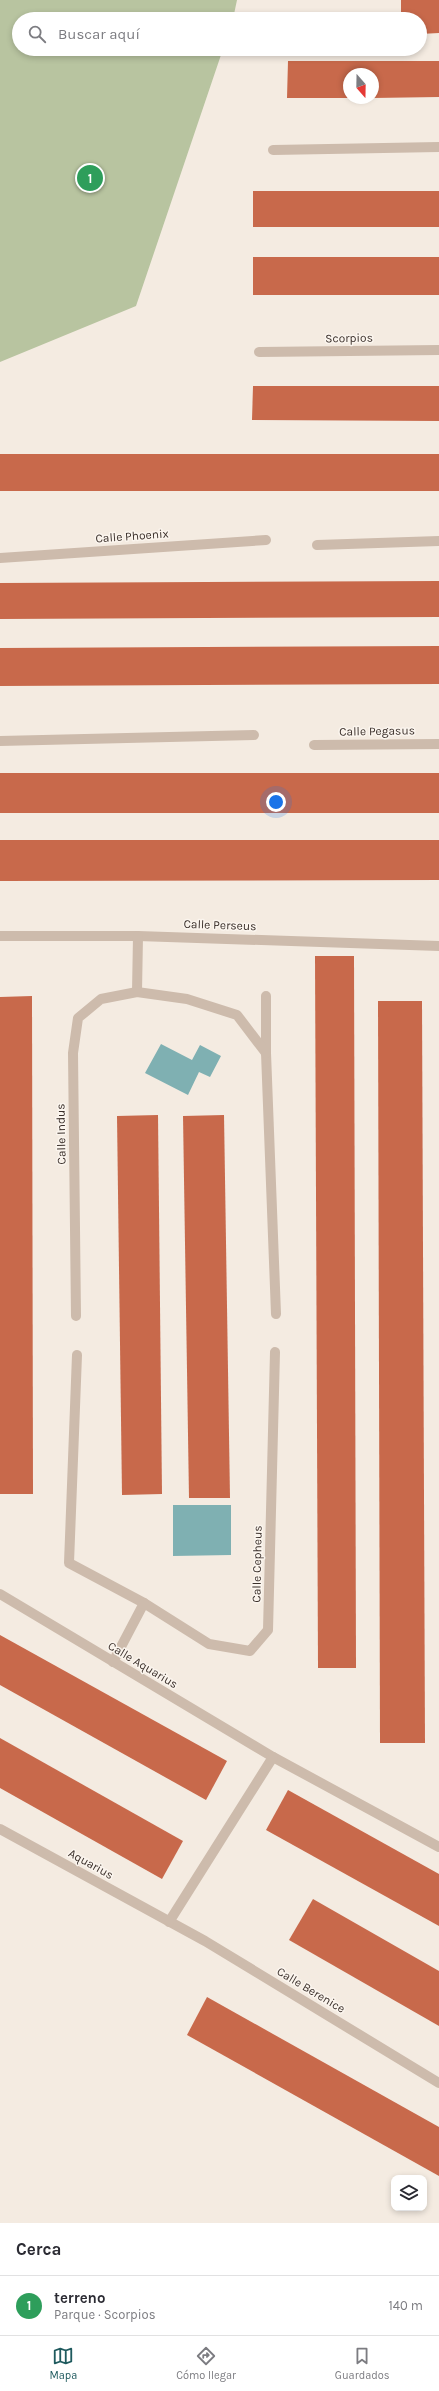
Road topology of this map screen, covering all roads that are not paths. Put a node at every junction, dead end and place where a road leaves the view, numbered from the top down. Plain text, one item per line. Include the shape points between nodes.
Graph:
1 (439, 147) edge
2 (273, 150) dead end
3 (439, 350) edge
4 (259, 352) dead end
5 (266, 540) dead end
6 (439, 541) edge
7 (317, 545) dead end
8 (0, 558) edge
9 (254, 734) dead end
10 (0, 741) edge
11 (439, 744) edge
12 (314, 745) dead end
13 (0, 936) edge
14 (138, 936) junction
15 (439, 946) edge
16 (138, 992) junction
17 (266, 996) dead end
18 (266, 1053) junction
19 (276, 1314) dead end
20 (76, 1316) dead end
21 (275, 1352) dead end
22 (77, 1355) dead end
23 (0, 1594) edge
24 (144, 1603) junction
25 (113, 1662) junction
26 (273, 1757) junction
27 (0, 1829) edge
28 (439, 1847) edge
29 (169, 1922) junction
30 (439, 2083) edge

1 - 2 street
3 - 4 street, Scorpios
5 - 8 street, Calle Phoenix
6 - 7 street
9 - 10 street
11 - 12 street, Calle Pegasus
13 - 14 street, Calle Perseus
14 - 15 street, Calle Perseus
14 - 16 street
16 - 18 street, Calle Indus via 188,999 237,1015
16 - 20 street, Calle Indus via 101,999 78,1018 73,1053
17 - 18 street
18 - 19 street
21 - 24 street, Calle Cepheus via 268,1630 250,1651 209,1644
22 - 24 street, Calle Cepheus via 69,1563
23 - 25 street, Calle Aquarius
24 - 25 street
25 - 26 street, Calle Aquarius
26 - 28 street, Calle Aquarius
26 - 29 street
27 - 29 street, Aquarius
29 - 30 street, Calle Berenice via 205,1941

